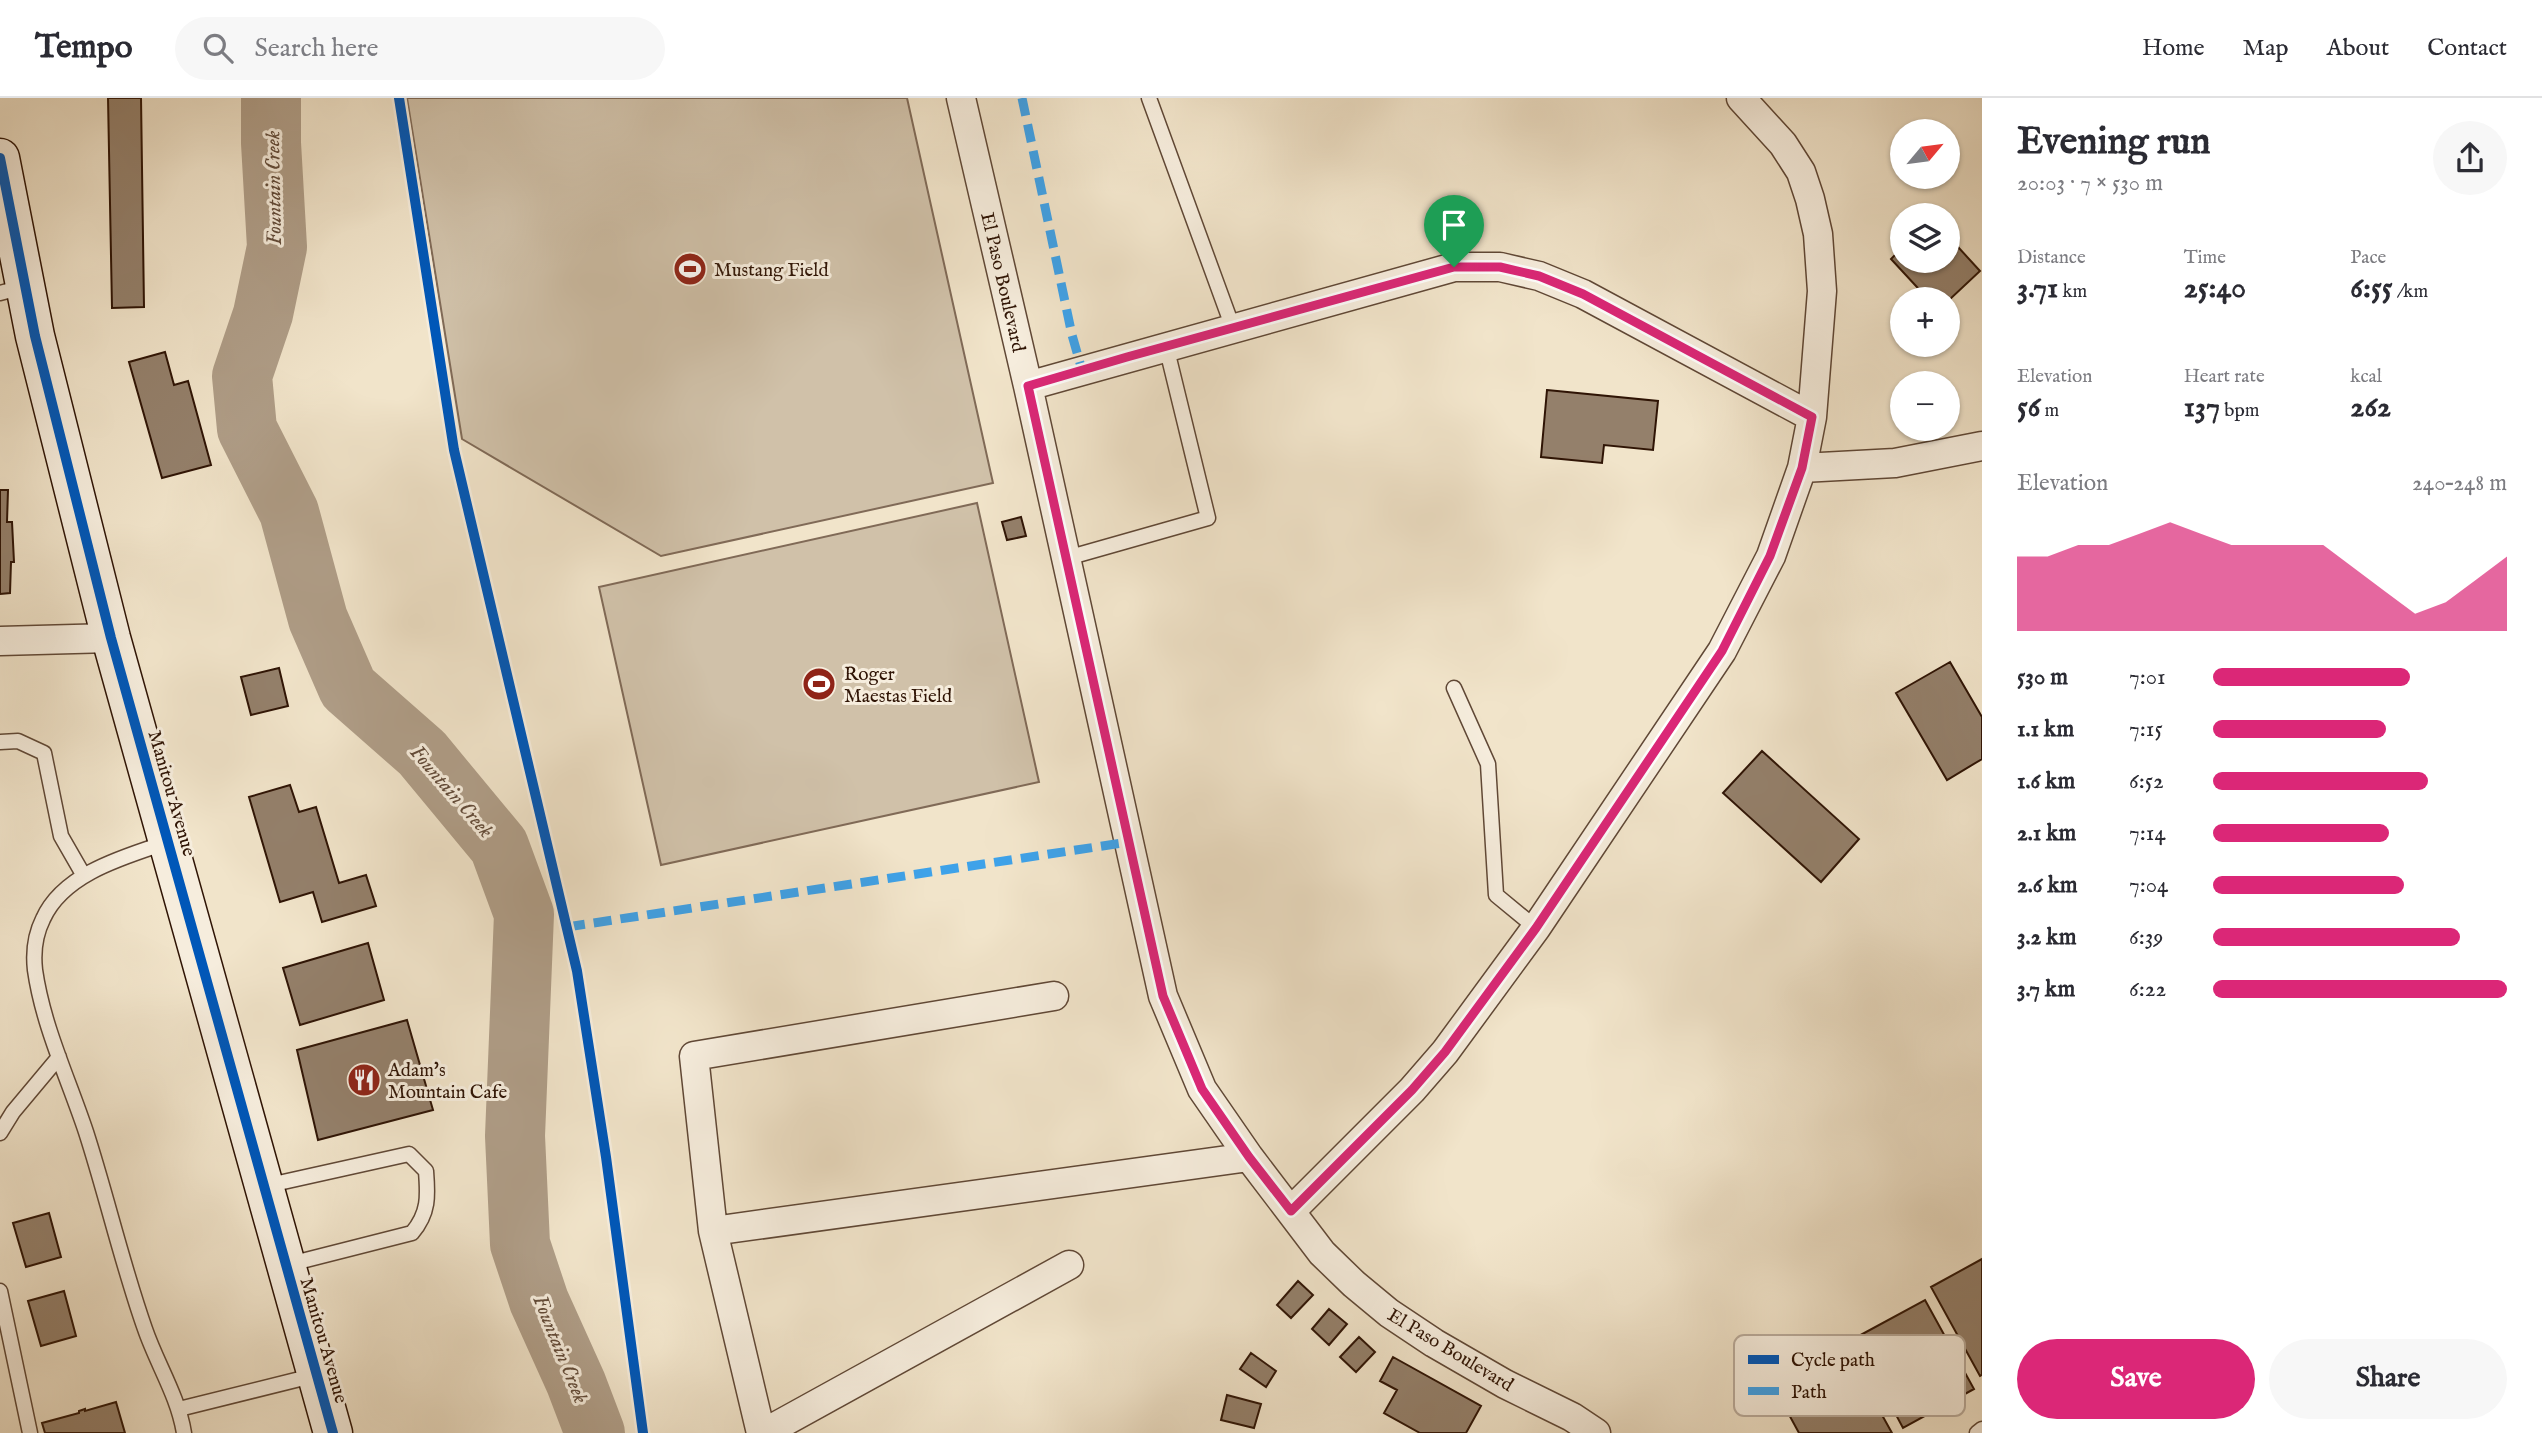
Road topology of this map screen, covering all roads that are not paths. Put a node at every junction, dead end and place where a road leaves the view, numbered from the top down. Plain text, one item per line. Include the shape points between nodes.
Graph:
1 (961, 98) edge
2 (1149, 98) edge
3 (1741, 98) edge
4 (0, 158) edge
5 (12, 290) edge
6 (1233, 328) junction
7 (1166, 346) junction
8 (1028, 386) junction
9 (1812, 417) junction
10 (1982, 446) edge
11 (1802, 468) junction
12 (1067, 558) junction
13 (111, 638) junction
14 (0, 641) edge
15 (1454, 688) dead end
16 (0, 742) edge
17 (168, 842) junction
18 (84, 876) junction
19 (1536, 928) junction
20 (1054, 996) dead end
21 (59, 1057) junction
22 (0, 1133) edge
23 (1249, 1157) junction
24 (264, 1187) junction
25 (1291, 1211) junction
26 (713, 1231) junction
27 (286, 1265) junction
28 (1069, 1265) dead end
29 (0, 1291) edge
30 (316, 1375) junction
31 (179, 1409) junction
32 (1982, 1429) edge
33 (30, 1433) edge
34 (184, 1433) edge
35 (332, 1433) edge
36 (763, 1433) edge
37 (1596, 1433) edge
38 (1977, 1433) edge

1 - 8 street, El Paso Boulevard
2 - 6 lane
3 - 9 street via 1783,145 1801,172 1811,199 1822,291
4 - 5 main road, Manitou Avenue
5 - 13 main road, Manitou Avenue via 34,336
6 - 7 street
6 - 9 street via 1454,267 1500,267 1539,276 1583,294
7 - 8 street
7 - 12 lane via 1208,518
8 - 12 street, El Paso Boulevard
9 - 11 street
10 - 11 street via 1895,463
11 - 19 street via 1770,556 1722,651
12 - 23 street, El Paso Boulevard via 1163,996 1202,1089
13 - 14 street
13 - 17 main road, Manitou Avenue
15 - 19 lane via 1488,764 1496,895
16 - 18 lane via 18,741 44,753 61,836
17 - 18 lane
17 - 24 main road, Manitou Avenue
18 - 21 lane via 57,899 36,936 38,989
19 - 25 street via 1445,1052
20 - 26 street via 694,1056
21 - 22 lane
21 - 31 lane via 145,1331
23 - 25 street, El Paso Boulevard
23 - 26 street
24 - 27 main road, Manitou Avenue
24 - 27 lane via 409,1154 426,1171 428,1194 422,1220 412,1233
25 - 37 street, El Paso Boulevard via 1322,1253 1389,1313
26 - 36 street
27 - 30 main road, Manitou Avenue
28 - 36 street
29 - 33 lane
30 - 31 lane
30 - 35 main road, Manitou Avenue
31 - 34 lane
32 - 38 lane

